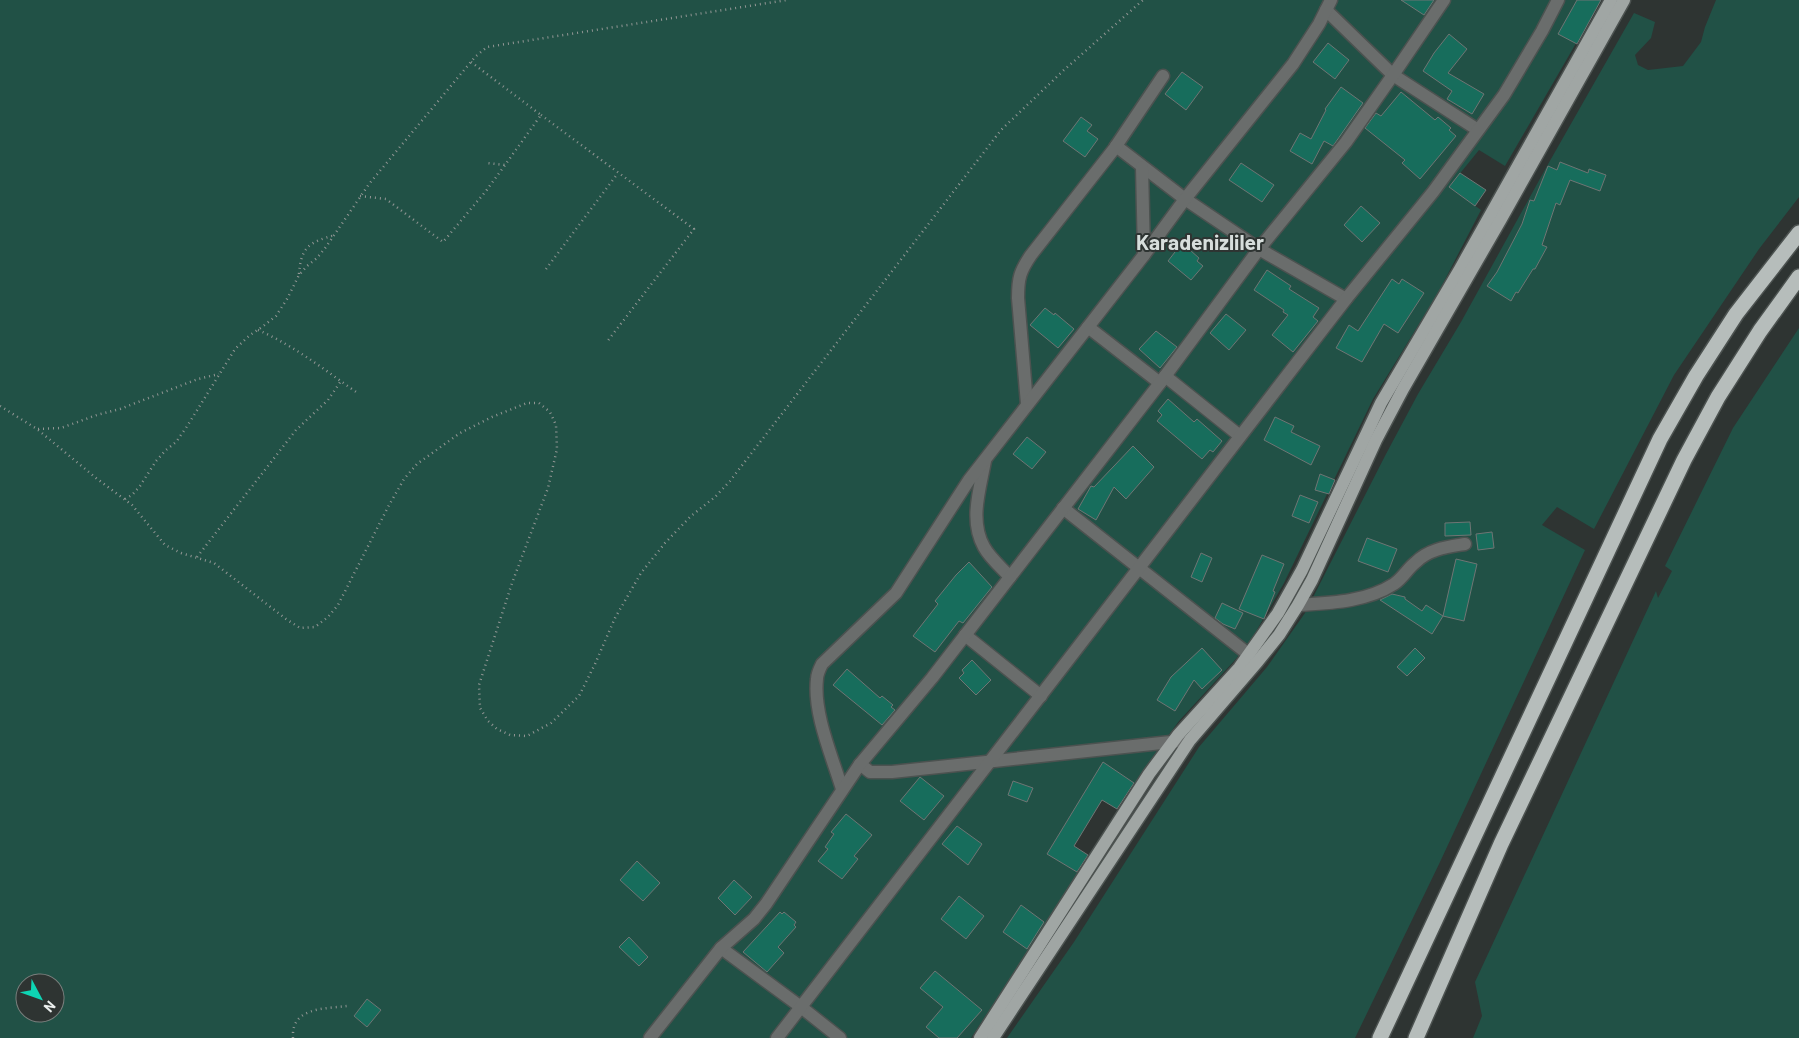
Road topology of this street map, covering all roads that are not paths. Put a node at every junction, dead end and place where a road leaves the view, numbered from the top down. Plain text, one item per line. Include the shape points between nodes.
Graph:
1 (1444, 0) edge
2 (1558, 0) edge
3 (1611, 0) edge
4 (1624, 0) edge
5 (1329, 5) edge
6 (1394, 75) junction
7 (1163, 76) dead end
8 (1478, 130) junction
9 (1116, 146) junction
10 (1142, 167) junction
11 (1185, 199) junction
12 (1799, 233) edge
13 (1259, 249) junction
14 (1144, 255) junction
15 (1799, 278) edge
16 (1346, 299) junction
17 (1088, 327) junction
18 (1162, 379) junction
19 (1028, 404) junction
20 (1240, 436) junction
21 (985, 459) junction
22 (1063, 508) junction
23 (1465, 544) dead end
24 (1139, 569) junction
25 (1010, 576) junction
26 (1298, 605) junction
27 (964, 635) junction
28 (1253, 658) junction
29 (1041, 696) junction
30 (1190, 740) junction
31 (1172, 742) junction
32 (990, 761) junction
33 (860, 764) junction
34 (842, 789) junction
35 (721, 948) junction
36 (801, 1007) junction
37 (650, 1038) edge
38 (777, 1038) edge
39 (840, 1038) edge
40 (980, 1038) edge
41 (994, 1038) edge
42 (1380, 1038) edge
43 (1416, 1038) edge

1 - 6 street
2 - 8 street via 1504,94
3 - 28 main road via 1381,403 1302,570
4 - 26 main road via 1403,389
5 - 6 street
5 - 11 street via 1293,64
6 - 8 street
6 - 13 street via 1346,142
7 - 9 street
8 - 16 street
9 - 10 street
9 - 19 street via 1020,271 1018,298
10 - 11 street
10 - 14 street
11 - 13 street
11 - 14 street
12 - 42 highway via 1736,314 1660,440
13 - 16 street
13 - 18 street
14 - 17 street
15 - 43 highway via 1754,339 1684,460 1501,844
16 - 20 street
17 - 18 street
17 - 19 street
18 - 20 street
18 - 22 street
19 - 21 street
20 - 24 street
21 - 25 street via 976,507 977,528 984,547
21 - 34 street via 896,594 822,664 817,677 817,699
22 - 24 street
22 - 25 street
23 - 26 street via 1425,554 1397,582 1383,590 1354,600
24 - 28 street
24 - 29 street
25 - 27 street
26 - 28 main road via 1279,635
27 - 29 street
27 - 33 street
28 - 30 main road
28 - 31 main road via 1239,668
29 - 32 street
30 - 31 street
30 - 41 main road
31 - 32 street
31 - 40 main road
32 - 33 street via 892,772 870,772
32 - 36 street
33 - 34 street
34 - 35 street via 766,904
35 - 36 street
35 - 37 street
36 - 38 street
36 - 39 street

